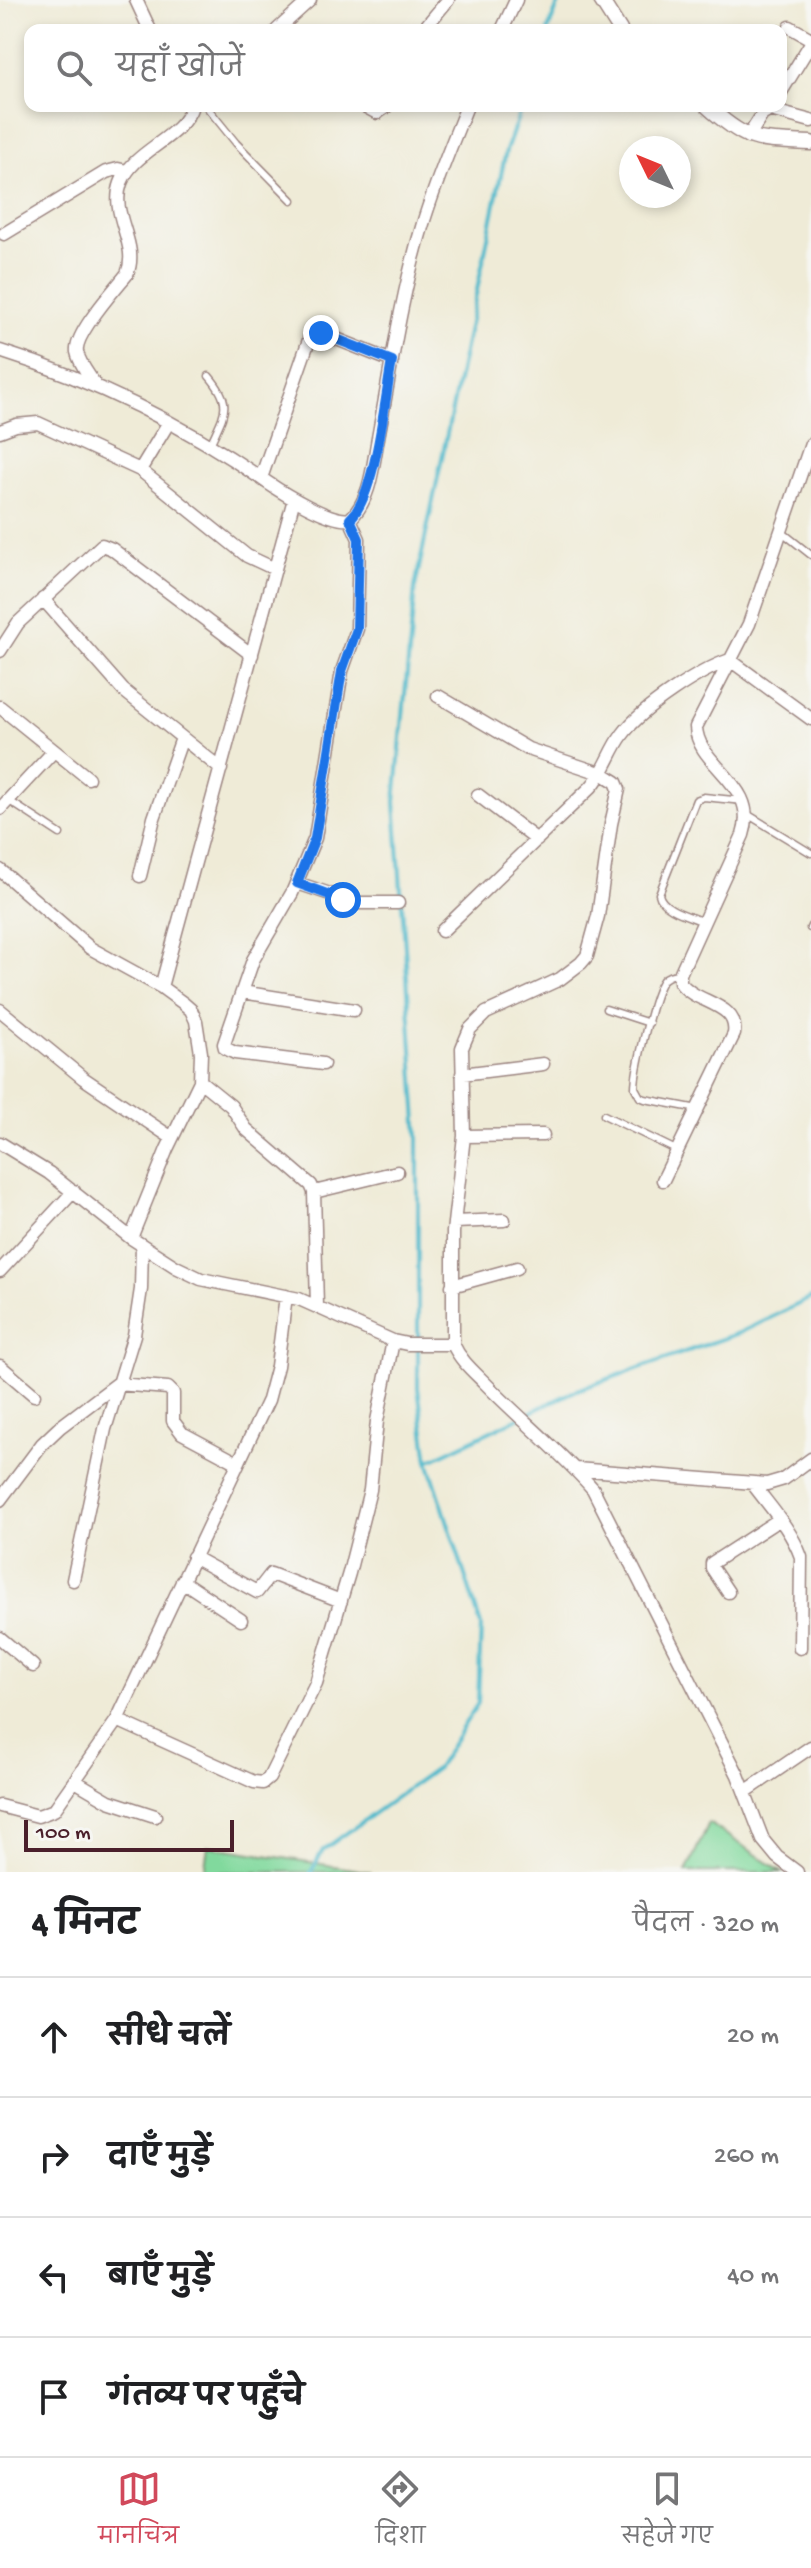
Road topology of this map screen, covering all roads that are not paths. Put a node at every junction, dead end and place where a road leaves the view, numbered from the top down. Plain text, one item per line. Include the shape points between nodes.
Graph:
1 (136, 0) edge
2 (310, 0) edge
3 (448, 0) edge
4 (516, 0) edge
5 (601, 0) edge
6 (147, 24) edge
7 (284, 24) edge
8 (428, 24) edge
9 (505, 24) edge
10 (616, 24) edge
11 (790, 27) dead end
12 (811, 41) edge
13 (787, 82) edge
14 (189, 112) edge
15 (211, 112) edge
16 (465, 112) edge
17 (714, 112) edge
18 (766, 112) edge
19 (783, 112) edge
20 (811, 121) edge
21 (748, 137) junction
22 (811, 143) edge
23 (127, 171) junction
24 (292, 200) dead end
25 (4, 234) dead end
26 (0, 351) edge
27 (392, 361) junction
28 (209, 376) dead end
29 (95, 385) junction
30 (169, 422) junction
31 (0, 431) edge
32 (811, 444) edge
33 (210, 445) junction
34 (140, 470) junction
35 (261, 478) junction
36 (797, 482) junction
37 (811, 490) edge
38 (294, 499) junction
39 (350, 519) junction
40 (782, 532) junction
41 (811, 555) edge
42 (275, 569) junction
43 (43, 599) junction
44 (0, 651) edge
45 (252, 655) junction
46 (730, 660) junction
47 (438, 696) dead end
48 (0, 707) edge
49 (811, 719) edge
50 (182, 738) junction
51 (54, 751) junction
52 (221, 769) junction
53 (603, 774) junction
54 (88, 778) dead end
55 (478, 795) dead end
56 (743, 801) junction
57 (4, 804) edge
58 (747, 814) junction
59 (60, 834) dead end
60 (537, 840) junction
61 (811, 853) edge
62 (0, 870) edge
63 (140, 876) dead end
64 (297, 883) junction
65 (398, 903) dead end
66 (704, 922) junction
67 (442, 931) dead end
68 (680, 974) junction
69 (161, 987) junction
70 (242, 992) junction
71 (606, 1009) dead end
72 (0, 1010) edge
73 (354, 1010) dead end
74 (649, 1023) junction
75 (323, 1064) dead end
76 (543, 1064) dead end
77 (462, 1074) junction
78 (200, 1081) junction
79 (698, 1109) junction
80 (604, 1115) dead end
81 (543, 1135) dead end
82 (464, 1136) junction
83 (172, 1138) junction
84 (0, 1143) edge
85 (677, 1151) junction
86 (397, 1172) dead end
87 (663, 1180) dead end
88 (74, 1191) junction
89 (314, 1192) junction
90 (504, 1220) dead end
91 (454, 1222) junction
92 (136, 1242) junction
93 (517, 1268) dead end
94 (0, 1271) edge
95 (452, 1286) junction
96 (286, 1296) junction
97 (317, 1306) junction
98 (393, 1341) junction
99 (453, 1344) junction
100 (0, 1366) edge
101 (117, 1384) junction
102 (34, 1395) dead end
103 (811, 1459) edge
104 (238, 1463) junction
105 (576, 1469) junction
106 (753, 1484) junction
107 (0, 1500) edge
108 (780, 1519) junction
109 (193, 1557) junction
110 (806, 1565) edge
111 (73, 1580) dead end
112 (182, 1581) junction
113 (728, 1592) dead end
114 (341, 1601) junction
115 (241, 1620) dead end
116 (1, 1641) edge
117 (800, 1648) dead end
118 (33, 1666) dead end
119 (117, 1720) junction
120 (811, 1747) edge
121 (75, 1781) junction
122 (745, 1792) junction
123 (0, 1806) edge
124 (155, 1816) dead end
125 (797, 1872) edge

1 - 6 street
2 - 7 street
3 - 8 street
4 - 9 street
5 - 10 street
11 - 12 street
12 - 13 street
14 - 23 street
15 - 24 lane
16 - 27 street via 422,226
17 - 21 street
18 - 21 street
19 - 20 street
21 - 22 street
23 - 25 street via 106,172
23 - 29 street via 117,205 131,265 77,345
26 - 29 street
27 - 35 street via 324,334 310,337
27 - 39 street via 371,476 362,504
28 - 33 lane via 225,404
29 - 30 street
30 - 33 street
30 - 34 street
31 - 34 street via 38,423
32 - 36 street
33 - 35 street
34 - 42 street via 247,556
35 - 38 street
36 - 37 street
36 - 40 street
38 - 39 street
38 - 42 street
39 - 64 street via 359,539 357,629 342,671 315,838
40 - 41 lane
40 - 46 street via 749,624
42 - 45 street
43 - 44 street
43 - 45 street via 104,545
43 - 50 street via 123,690
45 - 52 street
46 - 49 street
46 - 53 street via 677,689 627,729
46 - 56 street via 695,731
47 - 53 street via 528,749
48 - 51 street
50 - 52 street
50 - 63 street
51 - 54 street
51 - 57 street
52 - 69 street
53 - 60 street
53 - 77 street via 619,791 587,956 560,979 480,1018 462,1048
55 - 60 street
56 - 58 street
56 - 66 lane via 696,800 659,894 665,905
57 - 59 lane
58 - 61 lane
58 - 66 street via 743,835
60 - 67 street
62 - 69 street via 90,948
64 - 65 street via 357,903
64 - 70 street via 253,960
66 - 68 street
68 - 74 lane via 663,981
68 - 79 street via 685,989 728,1012 735,1026
69 - 78 street via 191,1010 196,1021
70 - 73 street
70 - 75 street via 224,1037 225,1048
71 - 74 lane
72 - 83 street via 83,1078
74 - 79 lane via 637,1092 645,1099
76 - 77 street
77 - 82 street
78 - 83 street
78 - 89 street
79 - 85 street
80 - 85 lane
81 - 82 street
82 - 91 street
83 - 92 street
84 - 88 street
85 - 87 street
86 - 89 street
88 - 92 street
88 - 94 street
89 - 97 street
90 - 91 street
91 - 95 street
92 - 96 street via 201,1279
92 - 101 street via 141,1289 134,1335
93 - 95 street
95 - 99 street
96 - 97 street
96 - 104 street via 274,1380
97 - 98 street
98 - 99 street
98 - 114 street via 370,1490
99 - 105 street via 462,1360
100 - 102 street
101 - 104 street via 168,1388 173,1393 173,1421 182,1433
101 - 107 street via 42,1444
101 - 111 street
103 - 106 street via 784,1479
104 - 109 street
105 - 106 street
105 - 122 street via 593,1489
106 - 108 street
108 - 110 street
108 - 113 street via 712,1563
109 - 112 street
109 - 114 street via 257,1592 271,1574
110 - 117 street
112 - 115 street
112 - 119 street
114 - 119 street via 308,1704 277,1768 263,1783
116 - 118 street
119 - 121 street
120 - 122 street
121 - 123 street via 46,1815
121 - 124 street via 109,1801
122 - 125 street via 763,1840

